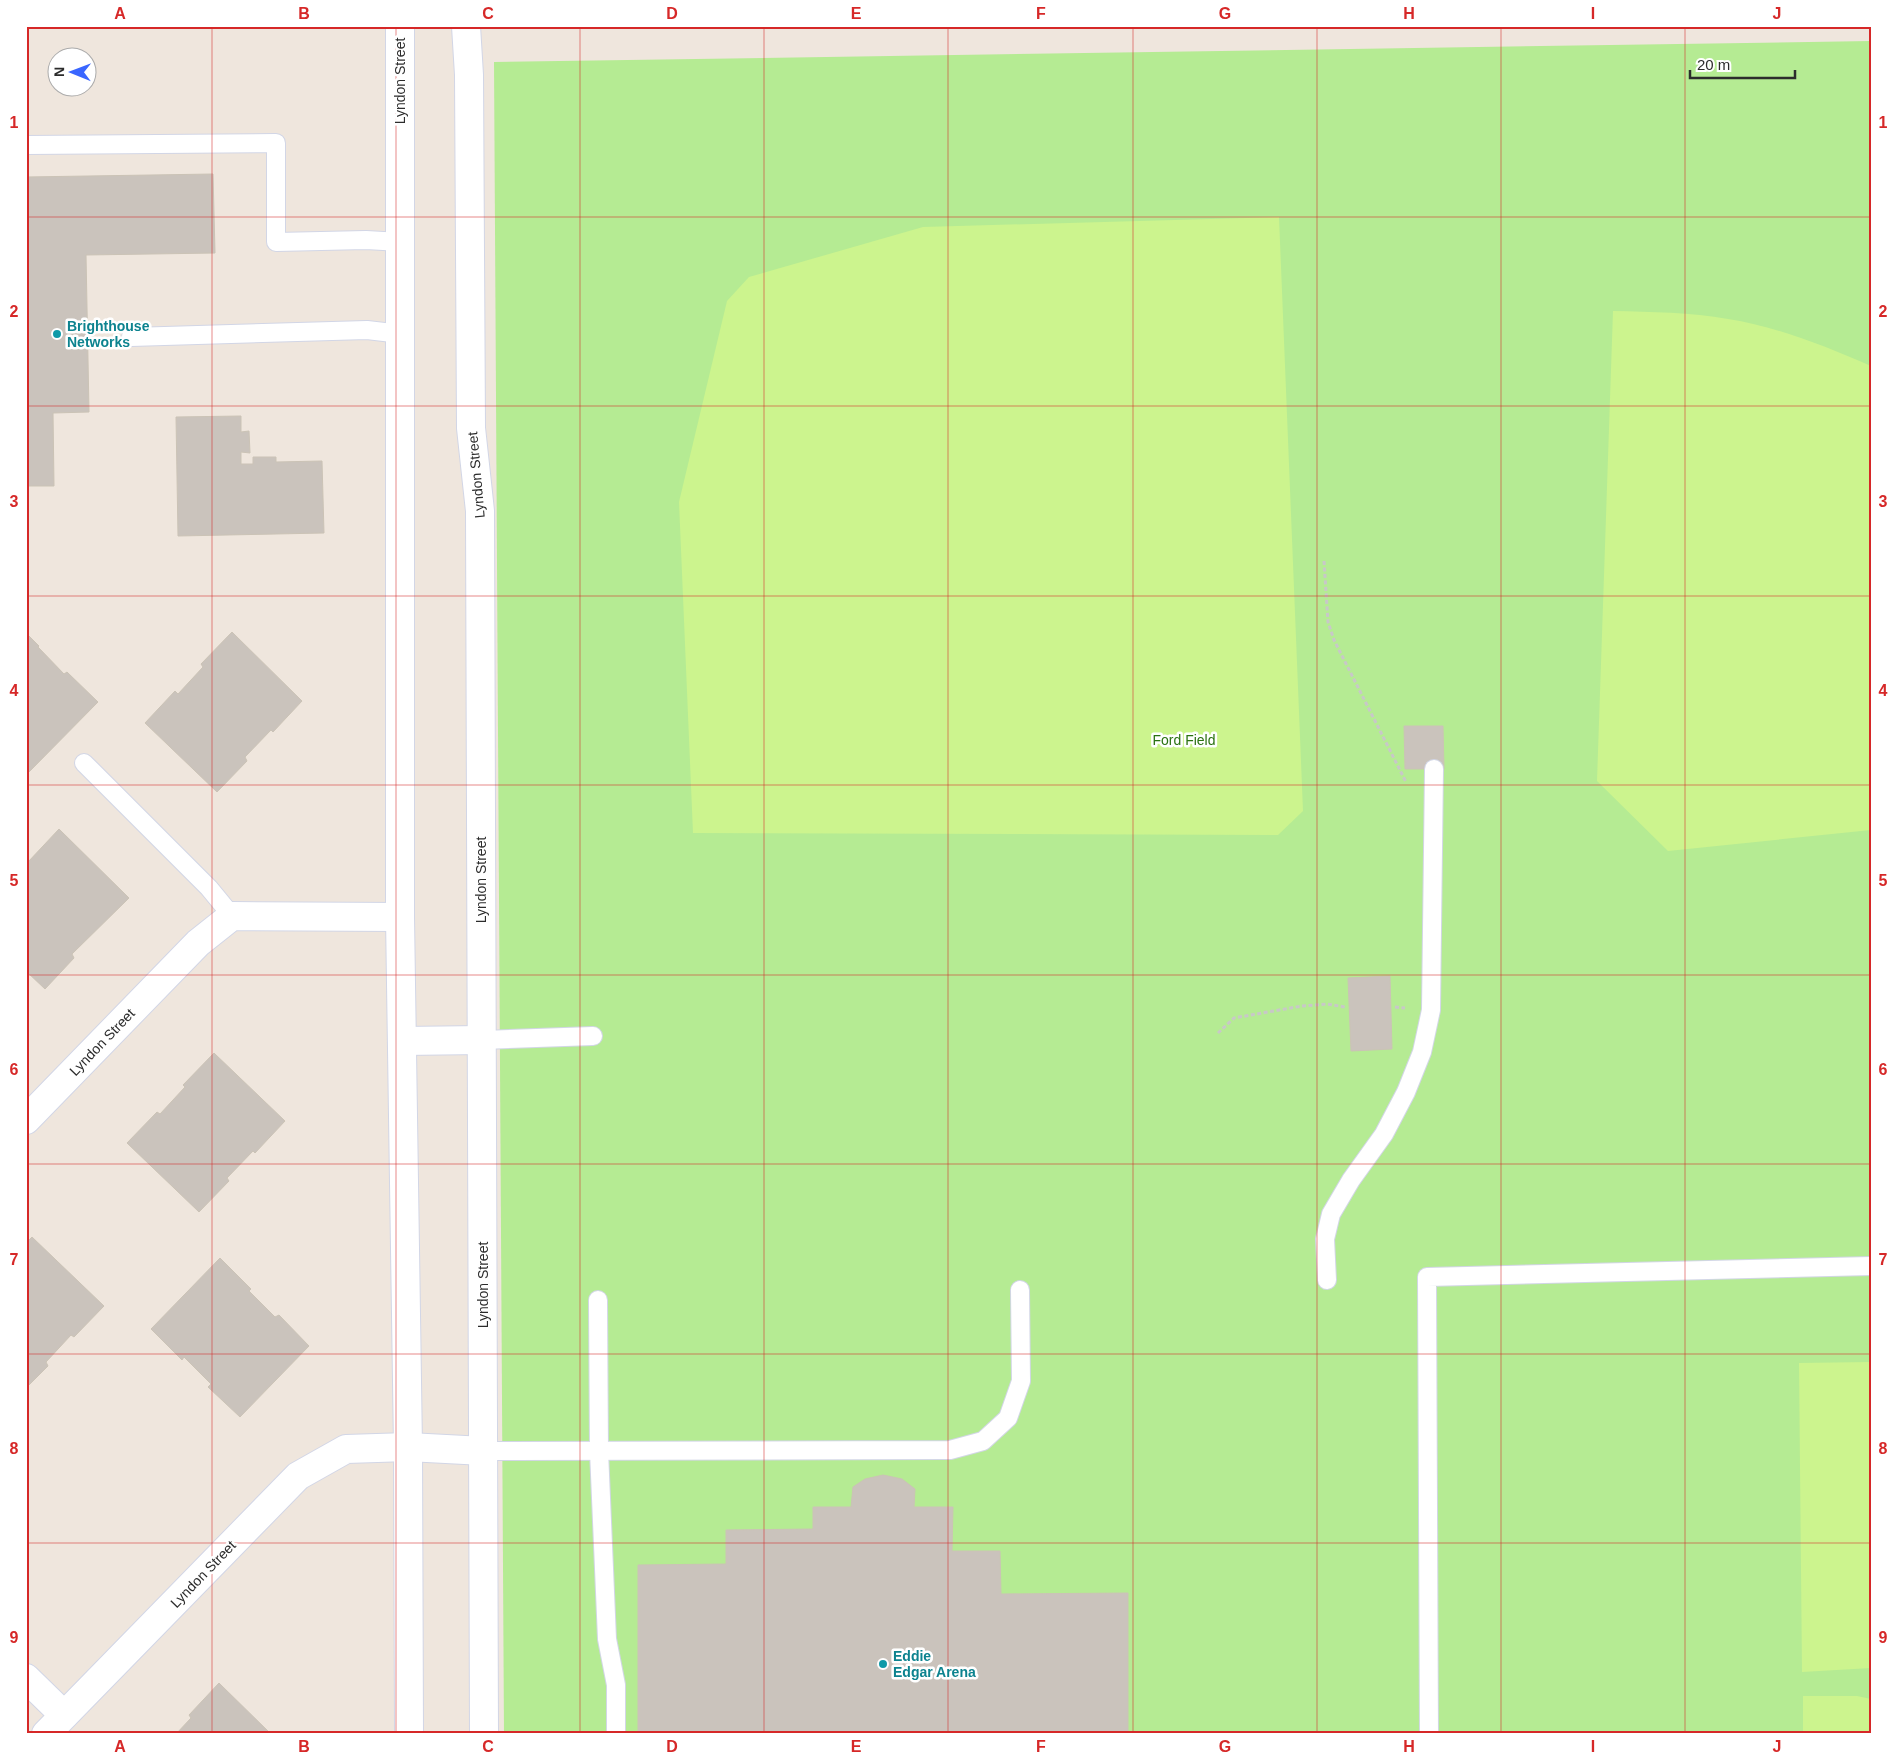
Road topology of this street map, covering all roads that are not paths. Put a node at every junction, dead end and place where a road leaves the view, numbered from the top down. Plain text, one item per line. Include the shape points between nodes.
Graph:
1 (400, 26) edge
2 (466, 26) edge
3 (26, 145) edge
4 (401, 242) junction
5 (401, 334) junction
6 (131, 338) dead end
7 (84, 763) dead end
8 (1434, 769) dead end
9 (232, 916) junction
10 (400, 917) junction
11 (593, 1036) dead end
12 (482, 1040) junction
13 (402, 1041) junction
14 (26, 1120) edge
15 (1871, 1266) edge
16 (1327, 1280) dead end
17 (1020, 1290) dead end
18 (598, 1300) dead end
19 (408, 1448) junction
20 (484, 1451) junction
21 (599, 1451) junction
22 (26, 1678) edge
23 (55, 1725) edge
24 (409, 1734) edge
25 (484, 1734) edge
26 (616, 1734) edge
27 (1429, 1734) edge

1 - 4 street, Lyndon Street
2 - 12 street, Lyndon Street via 471,428 480,511
3 - 4 lane via 276,143 276,242
4 - 5 street, Lyndon Street
5 - 6 lane via 367,330
5 - 10 street, Lyndon Street
7 - 9 lane via 210,888
8 - 16 lane via 1431,1010 1422,1052 1406,1092 1384,1134 1331,1214 1325,1240
9 - 10 street
9 - 14 street, Lyndon Street via 198,943
10 - 13 street, Lyndon Street
11 - 12 lane
12 - 13 street
12 - 20 street, Lyndon Street
13 - 19 street, Lyndon Street
15 - 27 lane via 1427,1276
17 - 21 lane via 1021,1381 1008,1418 983,1440 950,1450
18 - 21 lane
19 - 20 street
19 - 23 street, Lyndon Street via 346,1449 298,1476
19 - 24 street, Lyndon Street
20 - 21 lane
20 - 25 street, Lyndon Street
21 - 26 lane via 607,1639 616,1685
22 - 23 street

